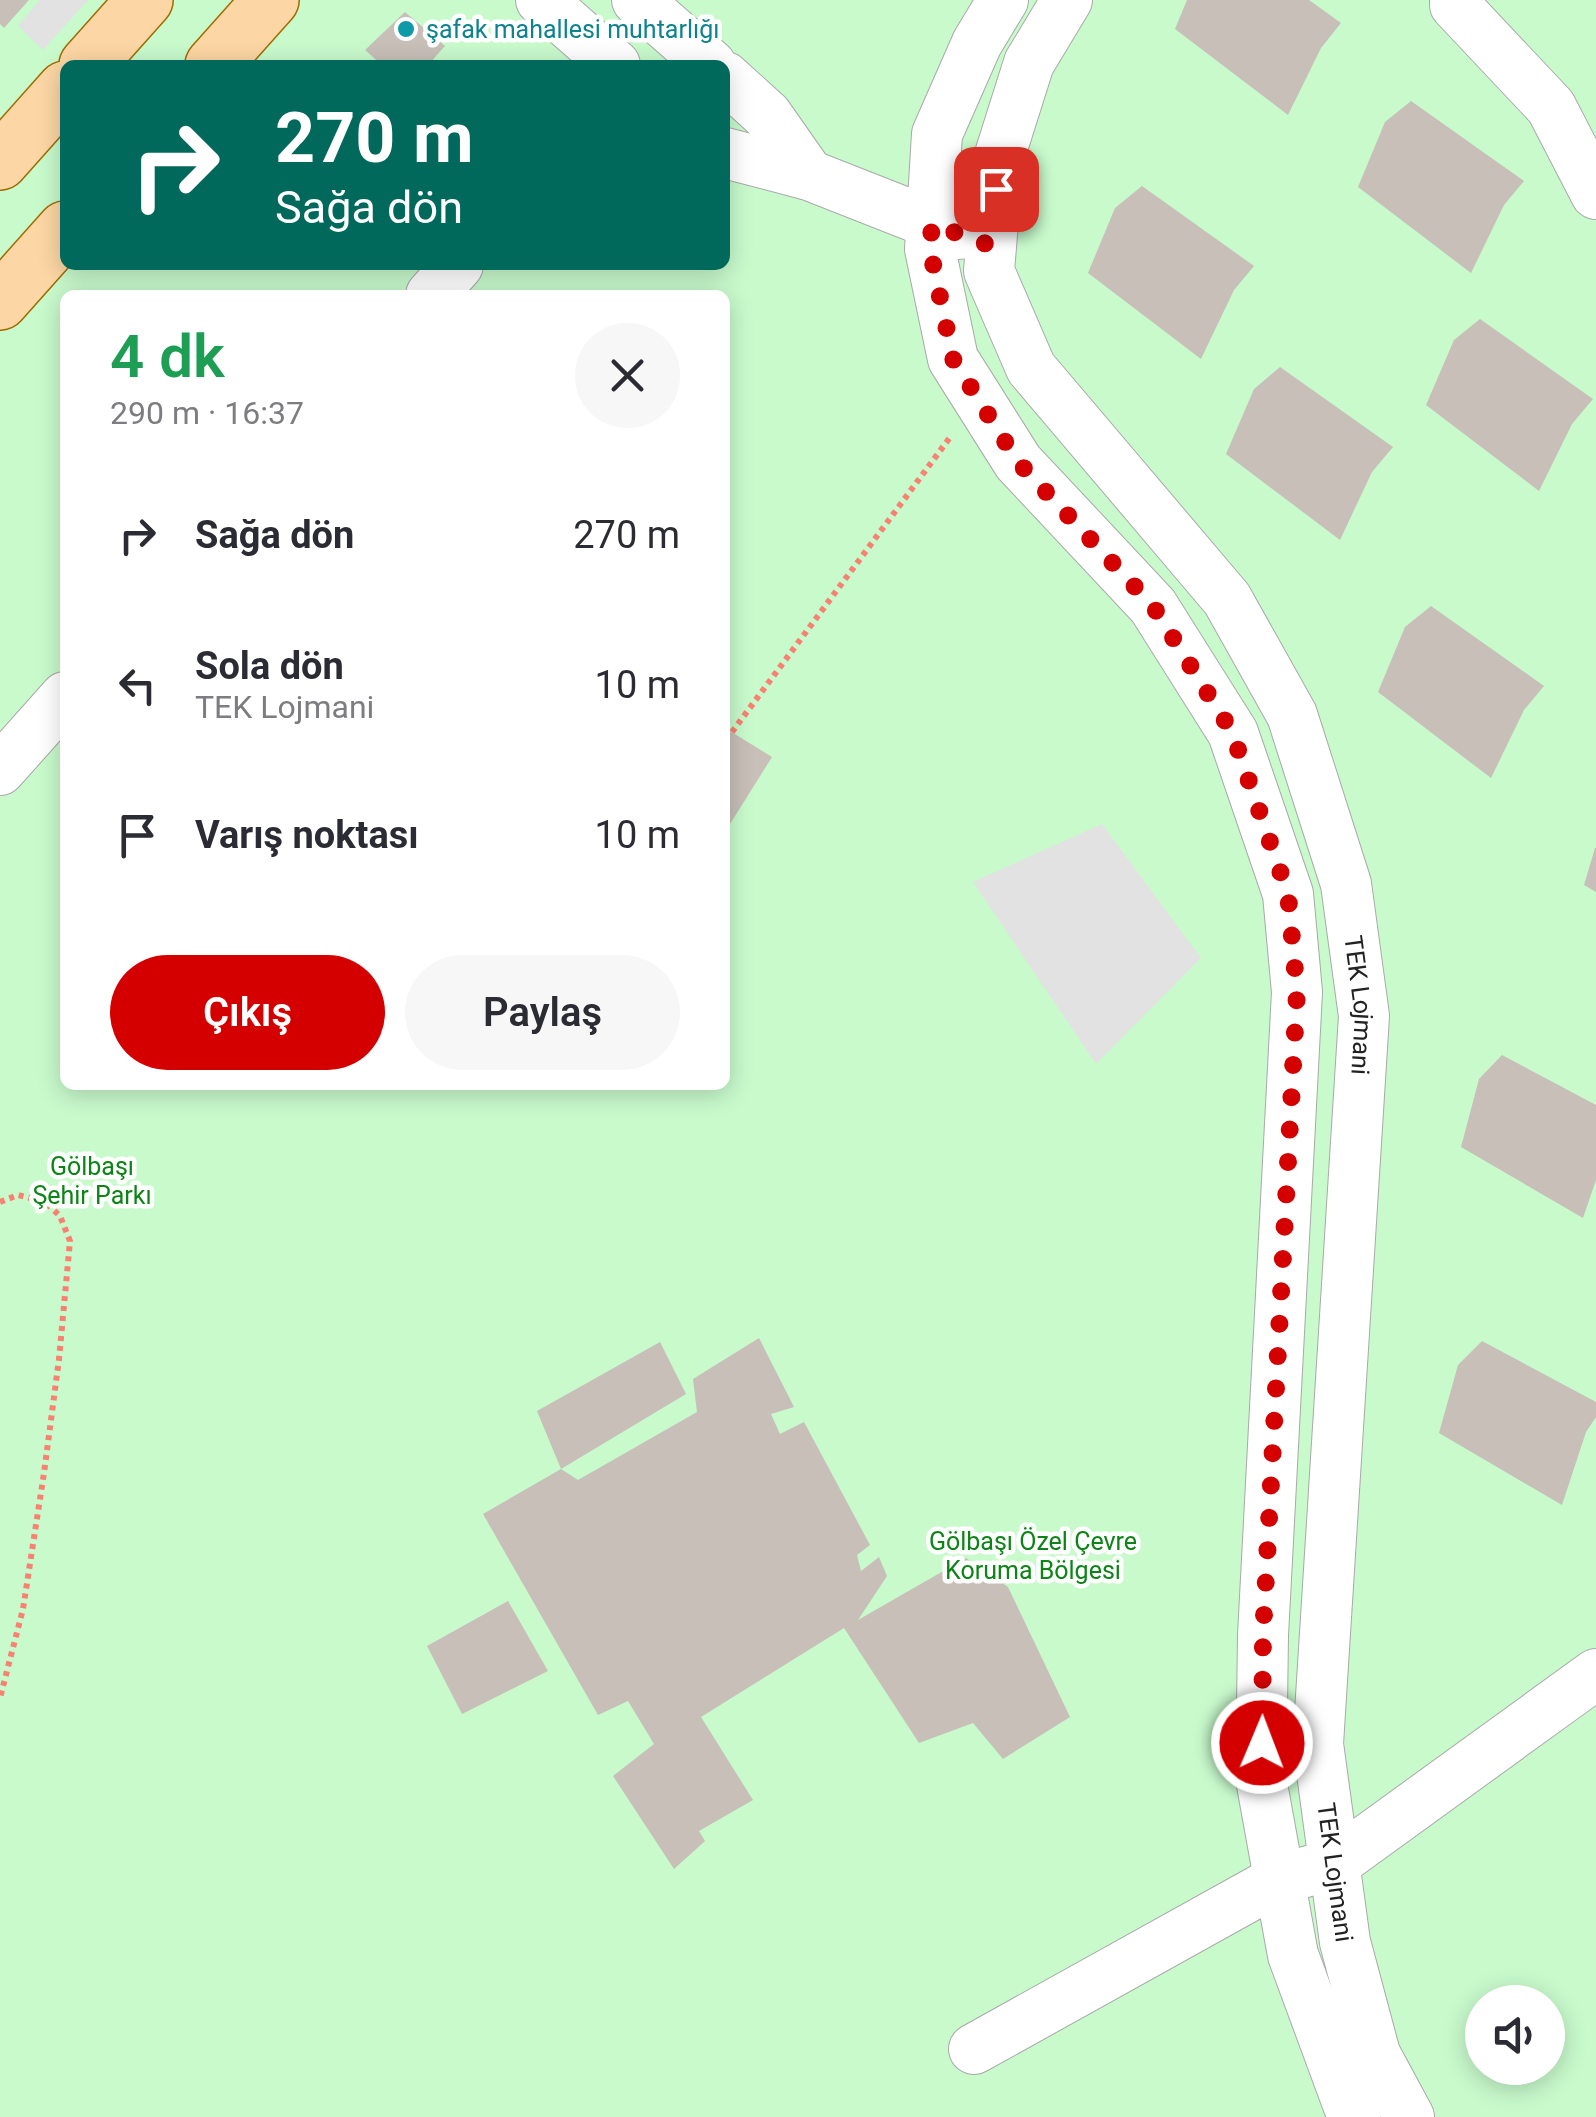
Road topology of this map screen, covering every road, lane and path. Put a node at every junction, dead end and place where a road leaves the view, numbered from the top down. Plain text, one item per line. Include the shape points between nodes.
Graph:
1 (145, 0) edge
2 (271, 0) edge
3 (541, 0) edge
4 (638, 0) edge
5 (1003, 0) edge
6 (1067, 0) edge
7 (1455, 0) edge
8 (91, 60) edge
9 (217, 60) edge
10 (609, 60) edge
11 (705, 60) edge
12 (730, 81) edge
13 (60, 95) edge
14 (730, 154) edge
15 (0, 162) edge
16 (809, 175) junction
17 (1596, 194) edge
18 (932, 224) junction
19 (60, 236) edge
20 (992, 246) junction
21 (454, 270) edge
22 (436, 290) edge
23 (0, 302) edge
24 (978, 398) junction
25 (60, 703) edge
26 (732, 732) dead end
27 (0, 770) edge
28 (0, 1202) edge
29 (1596, 1674) edge
30 (0, 1698) edge
31 (1334, 1864) junction
32 (1280, 1879) junction
33 (974, 2049) dead end
34 (1355, 2117) edge
35 (1409, 2117) edge

1 - 8 main road
2 - 9 main road
3 - 10 street
4 - 11 street
5 - 18 street via 937,134
6 - 20 street, TEK Lojmani via 1029,63 998,161
7 - 17 street via 1551,106
12 - 16 street via 768,114
13 - 15 main road
14 - 16 street
16 - 18 street
18 - 20 street
18 - 24 street via 930,249 953,359
19 - 23 main road
20 - 31 street, TEK Lojmani via 989,271 1031,368 1227,599 1292,715 1346,884 1364,1016 1318,1744
21 - 22 street
24 - 26 path
24 - 32 street via 1018,462 1153,606 1213,701 1232,732 1288,894 1297,992 1262,1707 1262,1779
25 - 27 street
28 - 30 path via 18,1195 45,1202 60,1216 70,1241 32,1551
29 - 31 street
31 - 32 street
31 - 35 street, TEK Lojmani via 1345,1942 1375,2054
32 - 33 street
32 - 34 street via 1293,1955

